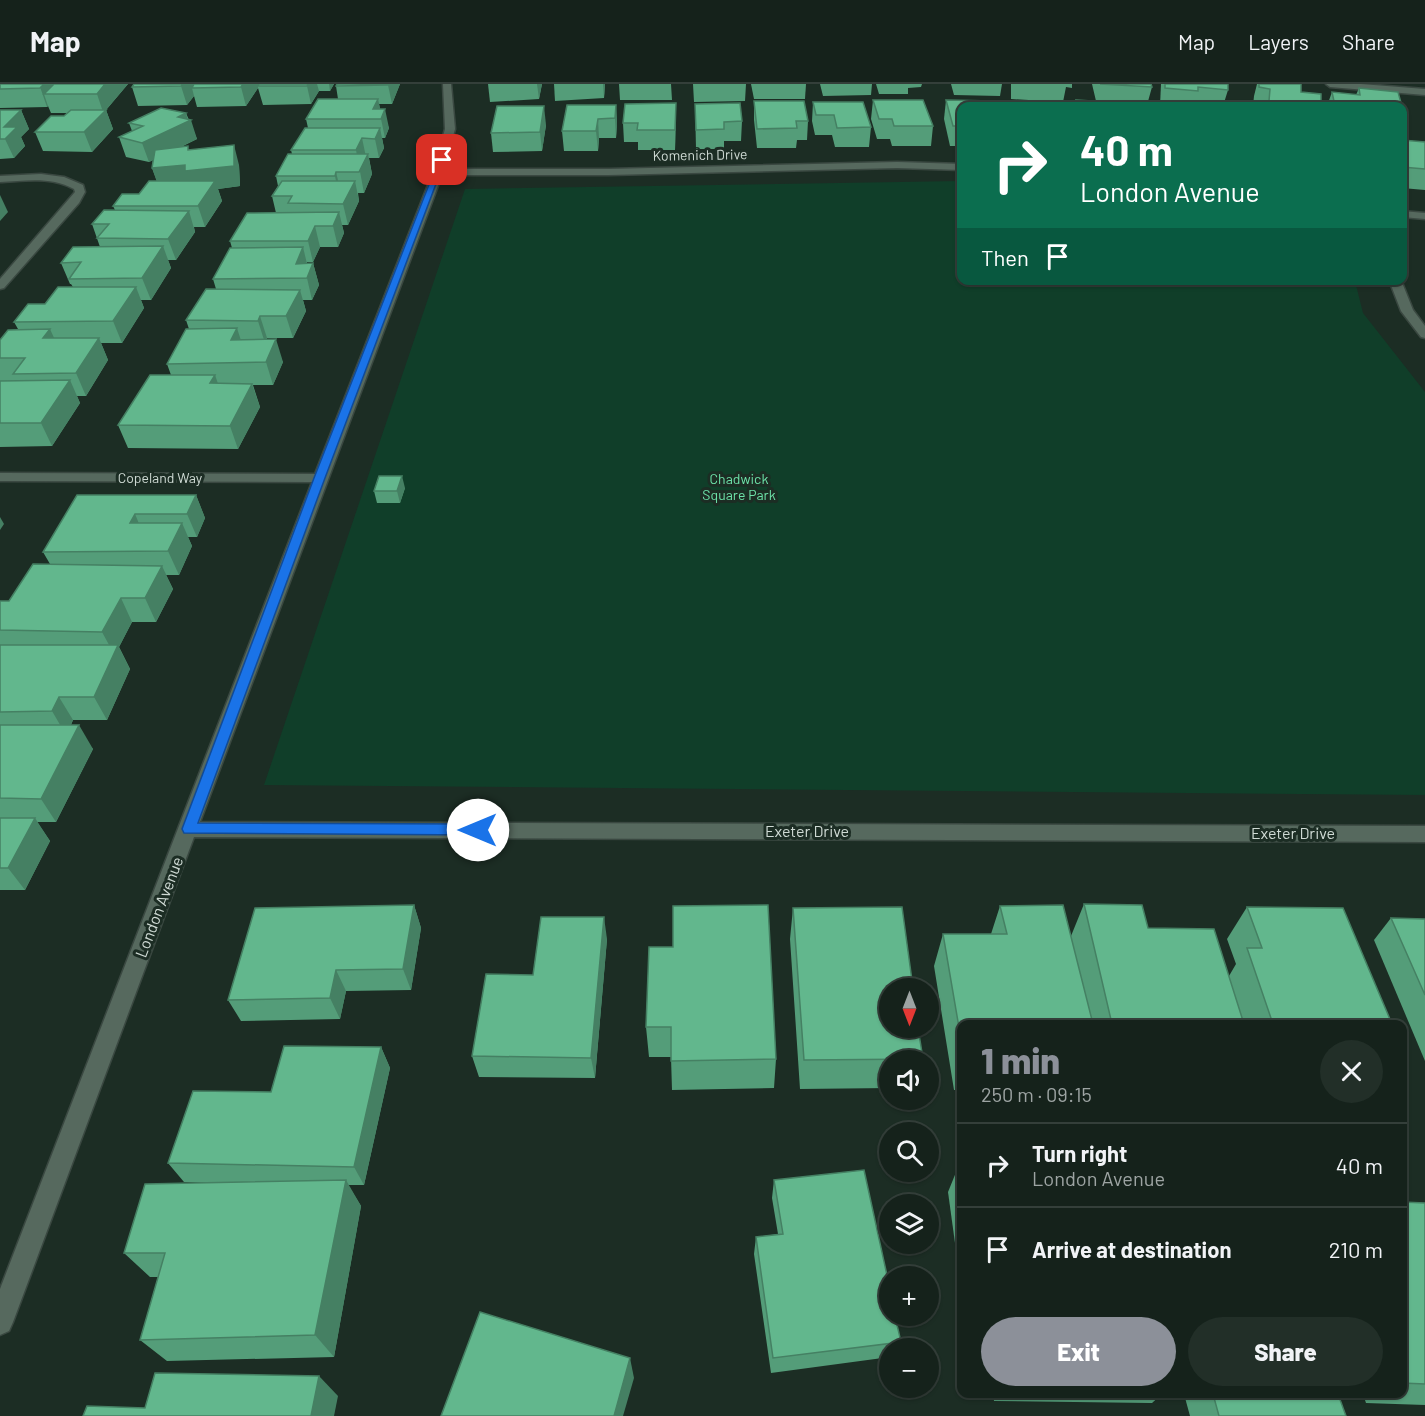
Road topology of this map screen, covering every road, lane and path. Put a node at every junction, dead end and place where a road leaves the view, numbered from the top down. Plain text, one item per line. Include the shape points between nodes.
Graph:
1 (447, 84) edge
2 (1330, 84) edge
3 (1425, 92) edge
4 (957, 166) edge
5 (438, 172) junction
6 (0, 179) edge
7 (1407, 214) edge
8 (1425, 216) edge
9 (1397, 285) edge
10 (0, 286) edge
11 (1425, 334) edge
12 (0, 477) edge
13 (320, 478) junction
14 (189, 829) junction
15 (1425, 834) edge
16 (0, 1322) edge

1 - 5 street, London Avenue via 450,129
2 - 3 street
4 - 5 street, Komenich Drive
5 - 13 street, London Avenue
6 - 10 street via 69,181 80,192
7 - 8 street
9 - 11 street via 1407,311
12 - 13 street, Copeland Way
13 - 14 street, London Avenue
14 - 15 street, Exeter Drive
14 - 16 street, London Avenue

